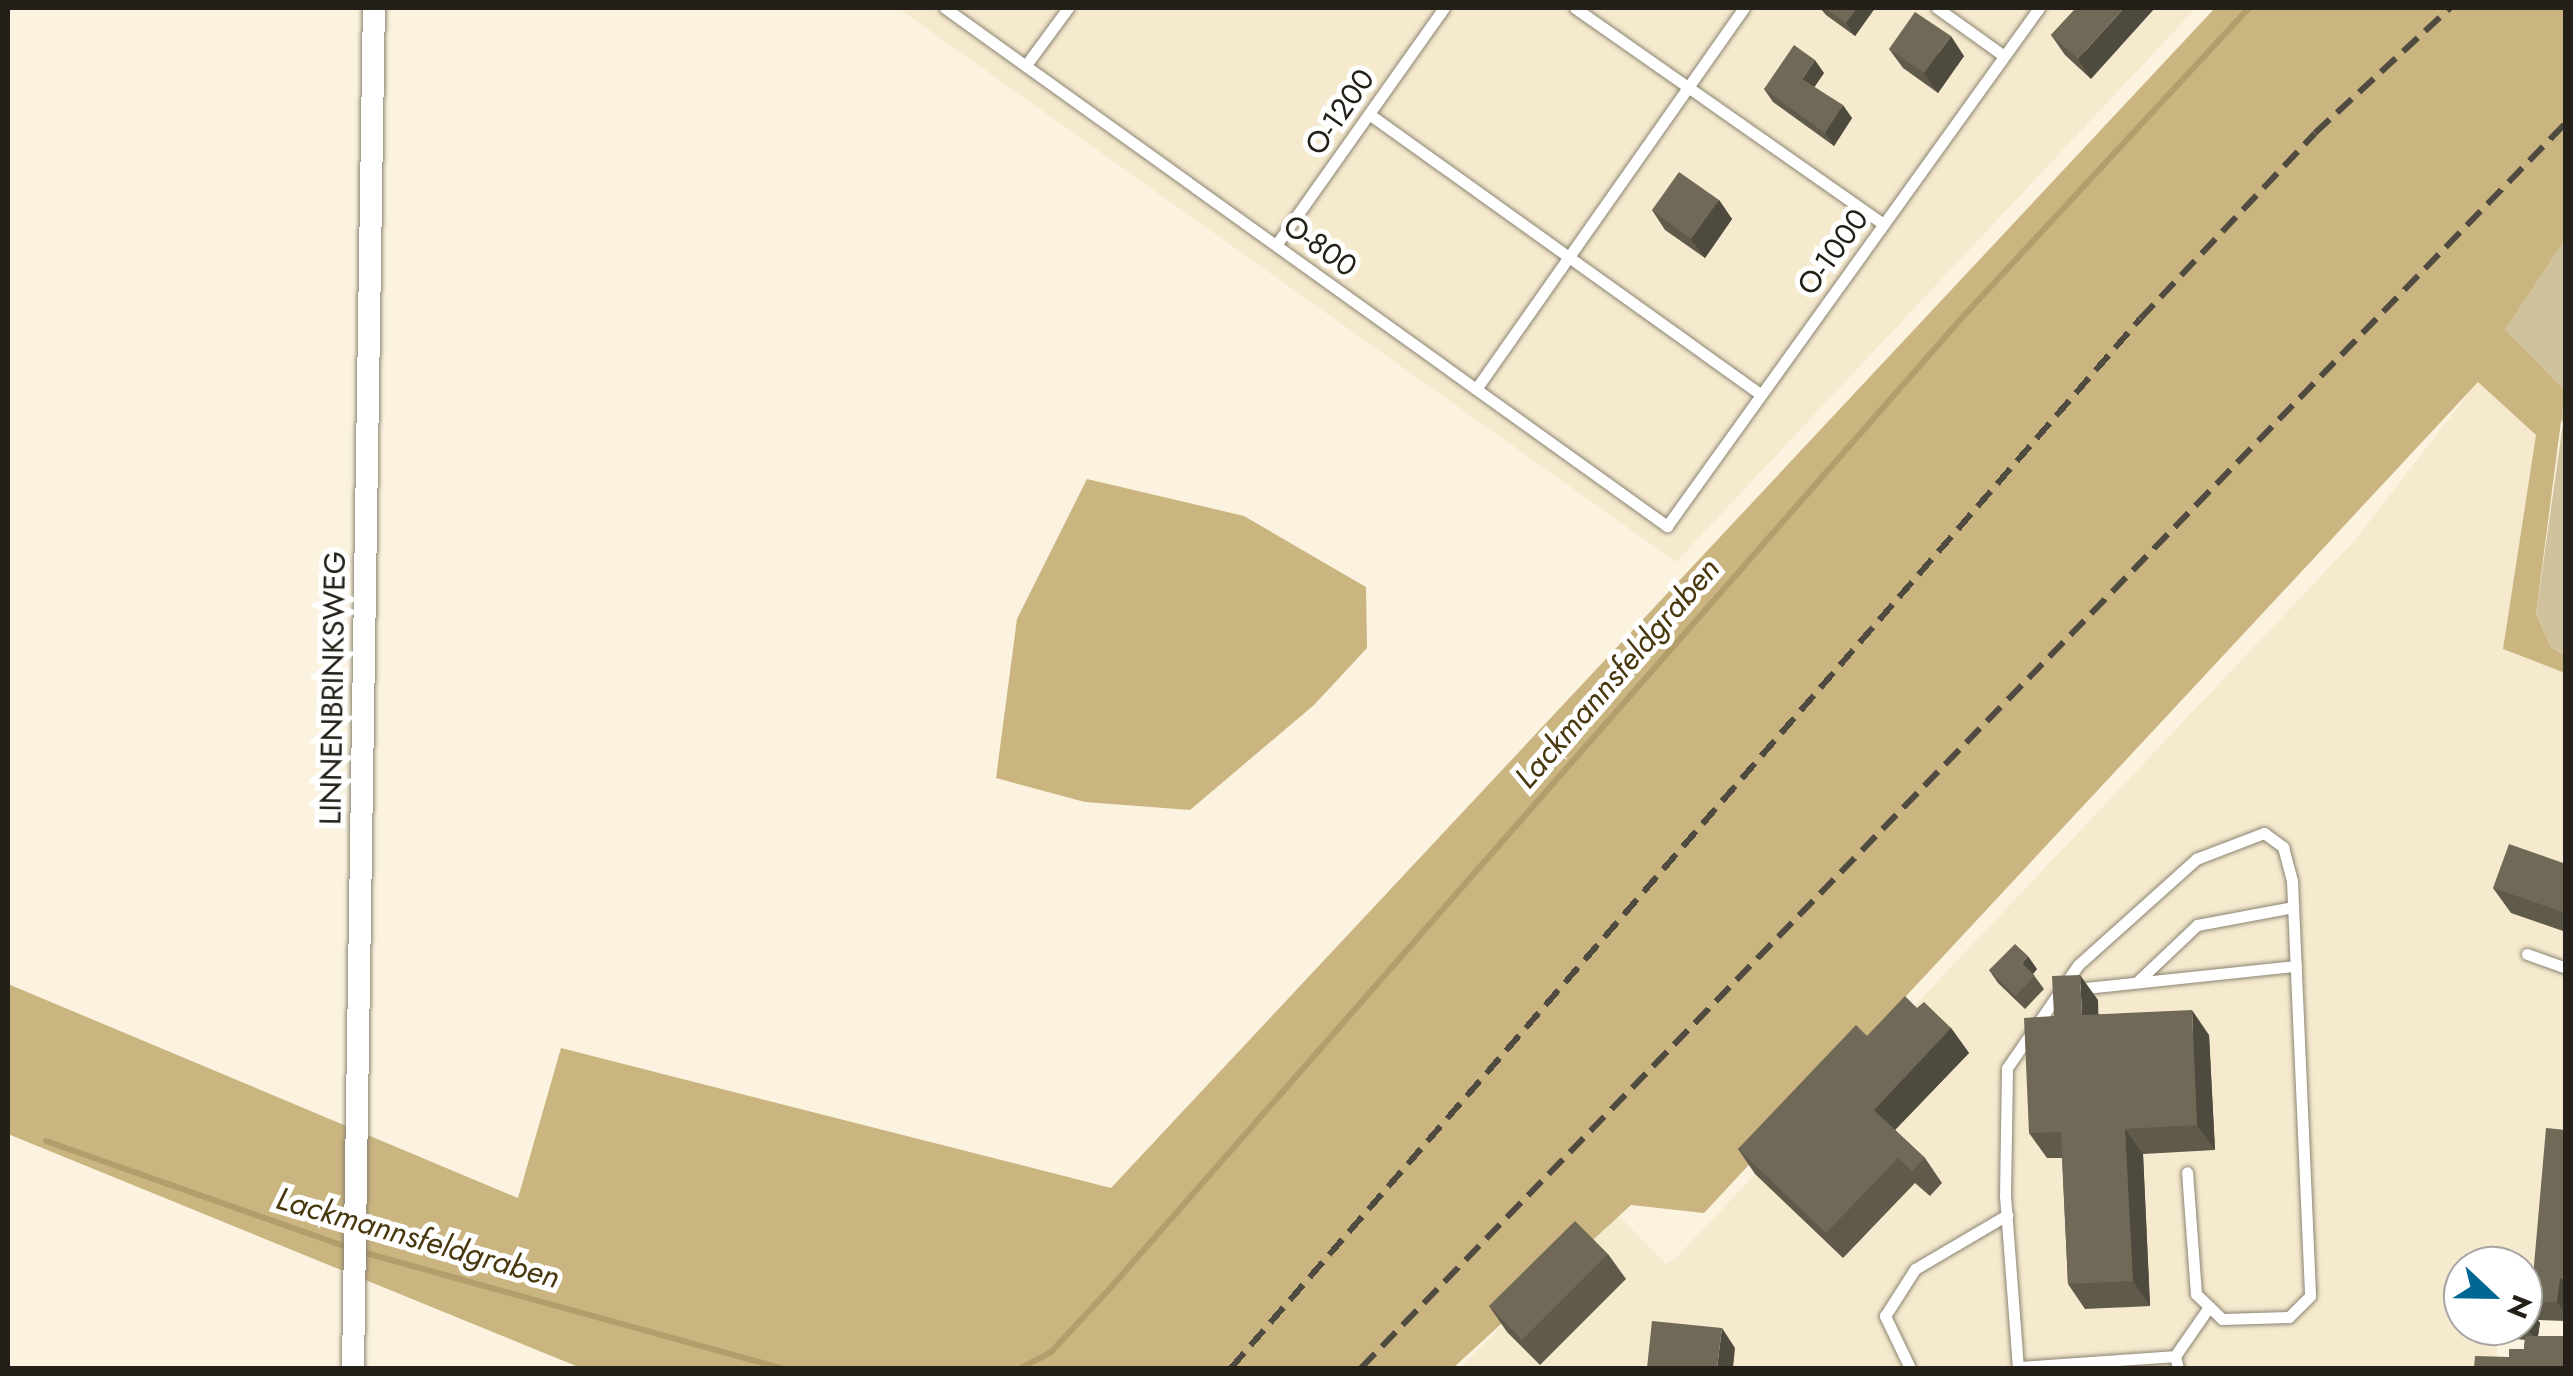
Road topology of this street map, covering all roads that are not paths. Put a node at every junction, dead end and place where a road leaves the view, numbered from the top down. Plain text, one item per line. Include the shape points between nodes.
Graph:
1 (374, 8) edge
2 (945, 8) edge
3 (1068, 8) edge
4 (1444, 8) edge
5 (1574, 8) edge
6 (1744, 8) edge
7 (1936, 8) edge
8 (2039, 8) edge
9 (2004, 56) junction
10 (1026, 66) junction
11 (1688, 87) junction
12 (1369, 114) junction
13 (1883, 224) junction
14 (1276, 246) junction
15 (1568, 257) junction
16 (1476, 389) junction
17 (1760, 395) junction
18 (1666, 526) joint
19 (2293, 907) junction
20 (2528, 954) dead end
21 (2296, 966) junction
22 (2566, 968) edge
23 (2137, 982) junction
24 (2061, 990) junction
25 (2187, 1172) dead end
26 (2007, 1215) junction
27 (2210, 1307) junction
28 (2177, 1362) edge
29 (354, 1368) edge
30 (1910, 1368) edge
31 (2018, 1368) edge

1 - 29 street, LINNENBRINKSWEG
2 - 10 lane, O-800
3 - 10 lane
4 - 12 lane, O-1200
5 - 11 lane
6 - 11 lane
7 - 9 lane
8 - 9 lane, O-1000
9 - 13 lane, O-1000
10 - 14 lane, O-800
11 - 13 lane
11 - 15 lane
12 - 14 lane, O-1200
12 - 15 lane
13 - 17 lane, O-1000
14 - 16 lane, O-800
15 - 16 lane
15 - 17 lane
16 - 18 lane, O-800
17 - 18 lane, O-1000
19 - 21 lane
19 - 23 lane via 2197,925
19 - 24 lane via 2283,847 2264,833 2230,842 2196,859 2078,965
20 - 22 lane
21 - 23 lane
21 - 27 lane via 2310,1296 2288,1317 2222,1319
23 - 24 lane
24 - 26 lane via 2008,1068
25 - 27 lane via 2196,1294
26 - 30 lane via 1915,1270 1885,1316
26 - 31 lane
27 - 28 lane
28 - 31 lane

